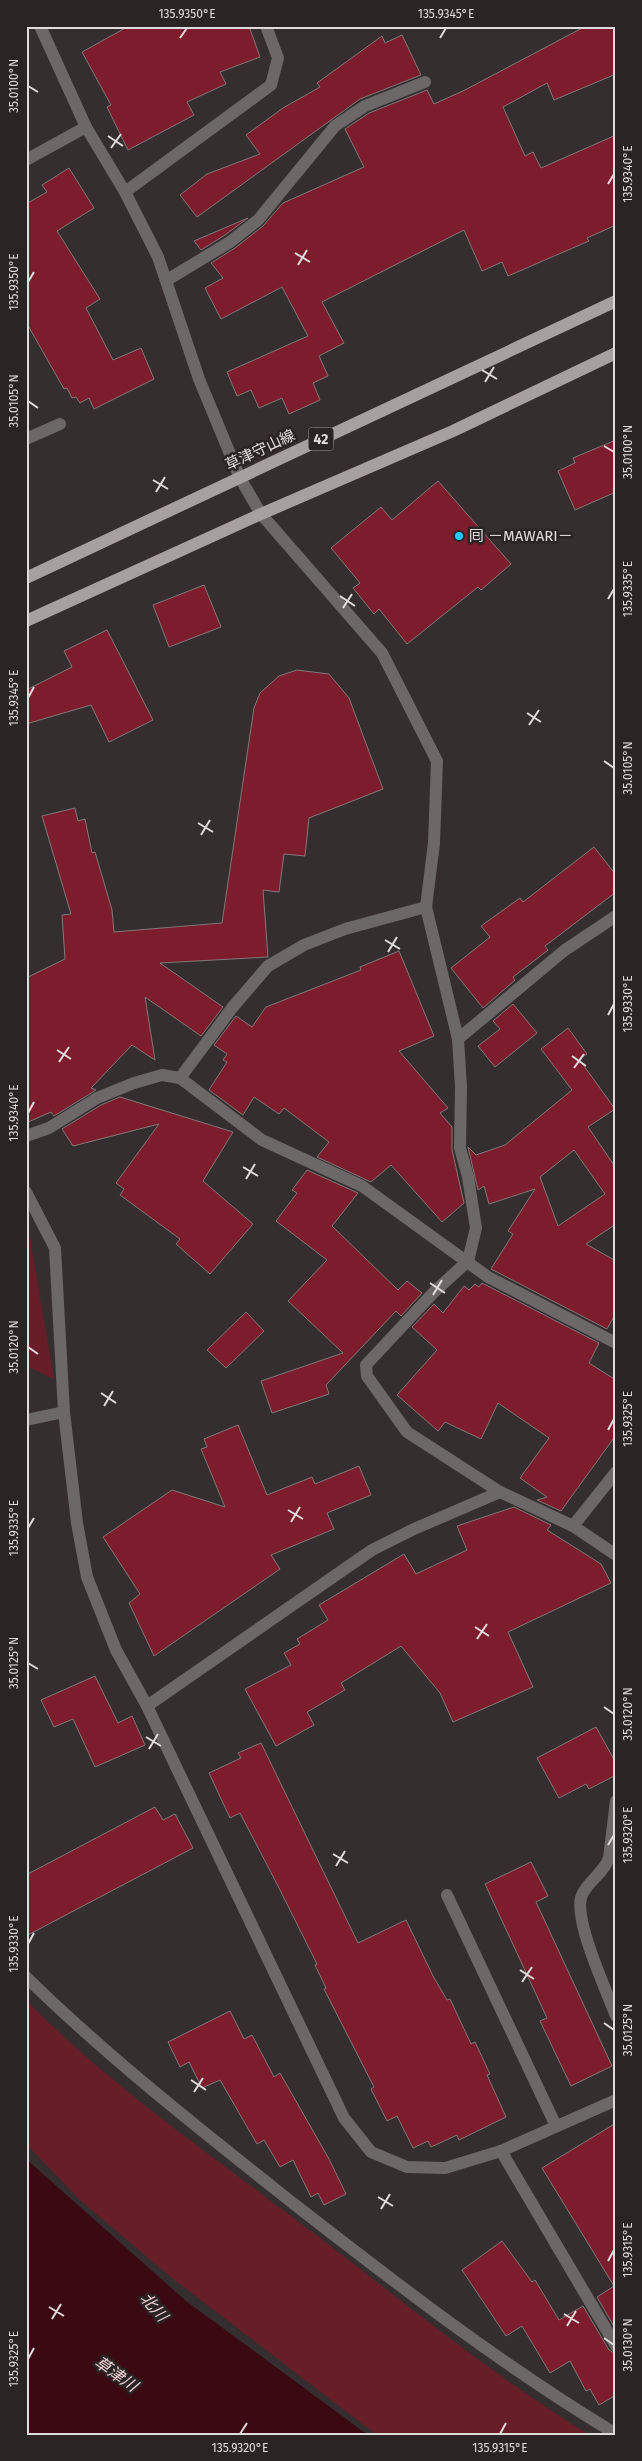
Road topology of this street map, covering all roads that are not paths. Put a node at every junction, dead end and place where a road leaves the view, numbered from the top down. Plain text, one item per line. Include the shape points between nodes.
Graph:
1 (40, 26) edge
2 (266, 26) edge
3 (425, 82) dead end
4 (86, 127) junction
5 (26, 160) edge
6 (125, 192) junction
7 (167, 280) junction
8 (616, 300) edge
9 (616, 353) edge
10 (60, 424) dead end
11 (26, 439) edge
12 (240, 478) junction
13 (261, 514) junction
14 (26, 578) edge
15 (26, 621) edge
16 (426, 907) junction
17 (616, 916) edge
18 (458, 1039) junction
19 (180, 1078) junction
20 (26, 1136) edge
21 (26, 1192) edge
22 (468, 1261) junction
23 (616, 1344) edge
24 (64, 1412) junction
25 (26, 1420) edge
26 (616, 1472) edge
27 (500, 1492) junction
28 (574, 1526) junction
29 (616, 1555) edge
30 (147, 1706) junction
31 (616, 1801) edge
32 (447, 1895) dead end
33 (26, 1977) edge
34 (616, 2016) edge
35 (616, 2100) edge
36 (556, 2126) junction
37 (501, 2151) junction
38 (616, 2346) edge
39 (616, 2434) edge

1 - 4 street
2 - 6 street via 278,58 271,85
3 - 7 street via 365,106 335,126 258,220 230,242
4 - 5 street
4 - 6 street
6 - 7 street
7 - 12 street via 199,380
8 - 12 main road, 草津守山線 / 42
9 - 13 main road via 453,431
10 - 11 street
12 - 13 street
12 - 14 main road, 草津守山線 / 42
13 - 15 main road
13 - 16 street via 382,653 436,761 434,843
16 - 18 street
16 - 19 street via 345,929 304,945 268,966
17 - 18 street via 565,950
18 - 22 street via 460,1148 476,1228
19 - 20 street via 162,1075 134,1083 97,1098 48,1128
19 - 22 street via 262,1140 362,1186
21 - 24 street via 55,1248
22 - 23 street via 488,1277
22 - 27 street via 366,1365 367,1376 407,1432
24 - 25 street
24 - 30 street via 87,1577 116,1650
26 - 28 street
27 - 28 street
27 - 30 street via 372,1550
28 - 29 street
30 - 37 street via 344,2118 371,2152 407,2167 445,2168
31 - 34 street via 609,1858 581,1896 580,1916
32 - 36 street
33 - 39 street via 81,2030 176,2111 354,2251 548,2393
35 - 36 street
36 - 37 street
37 - 38 street

